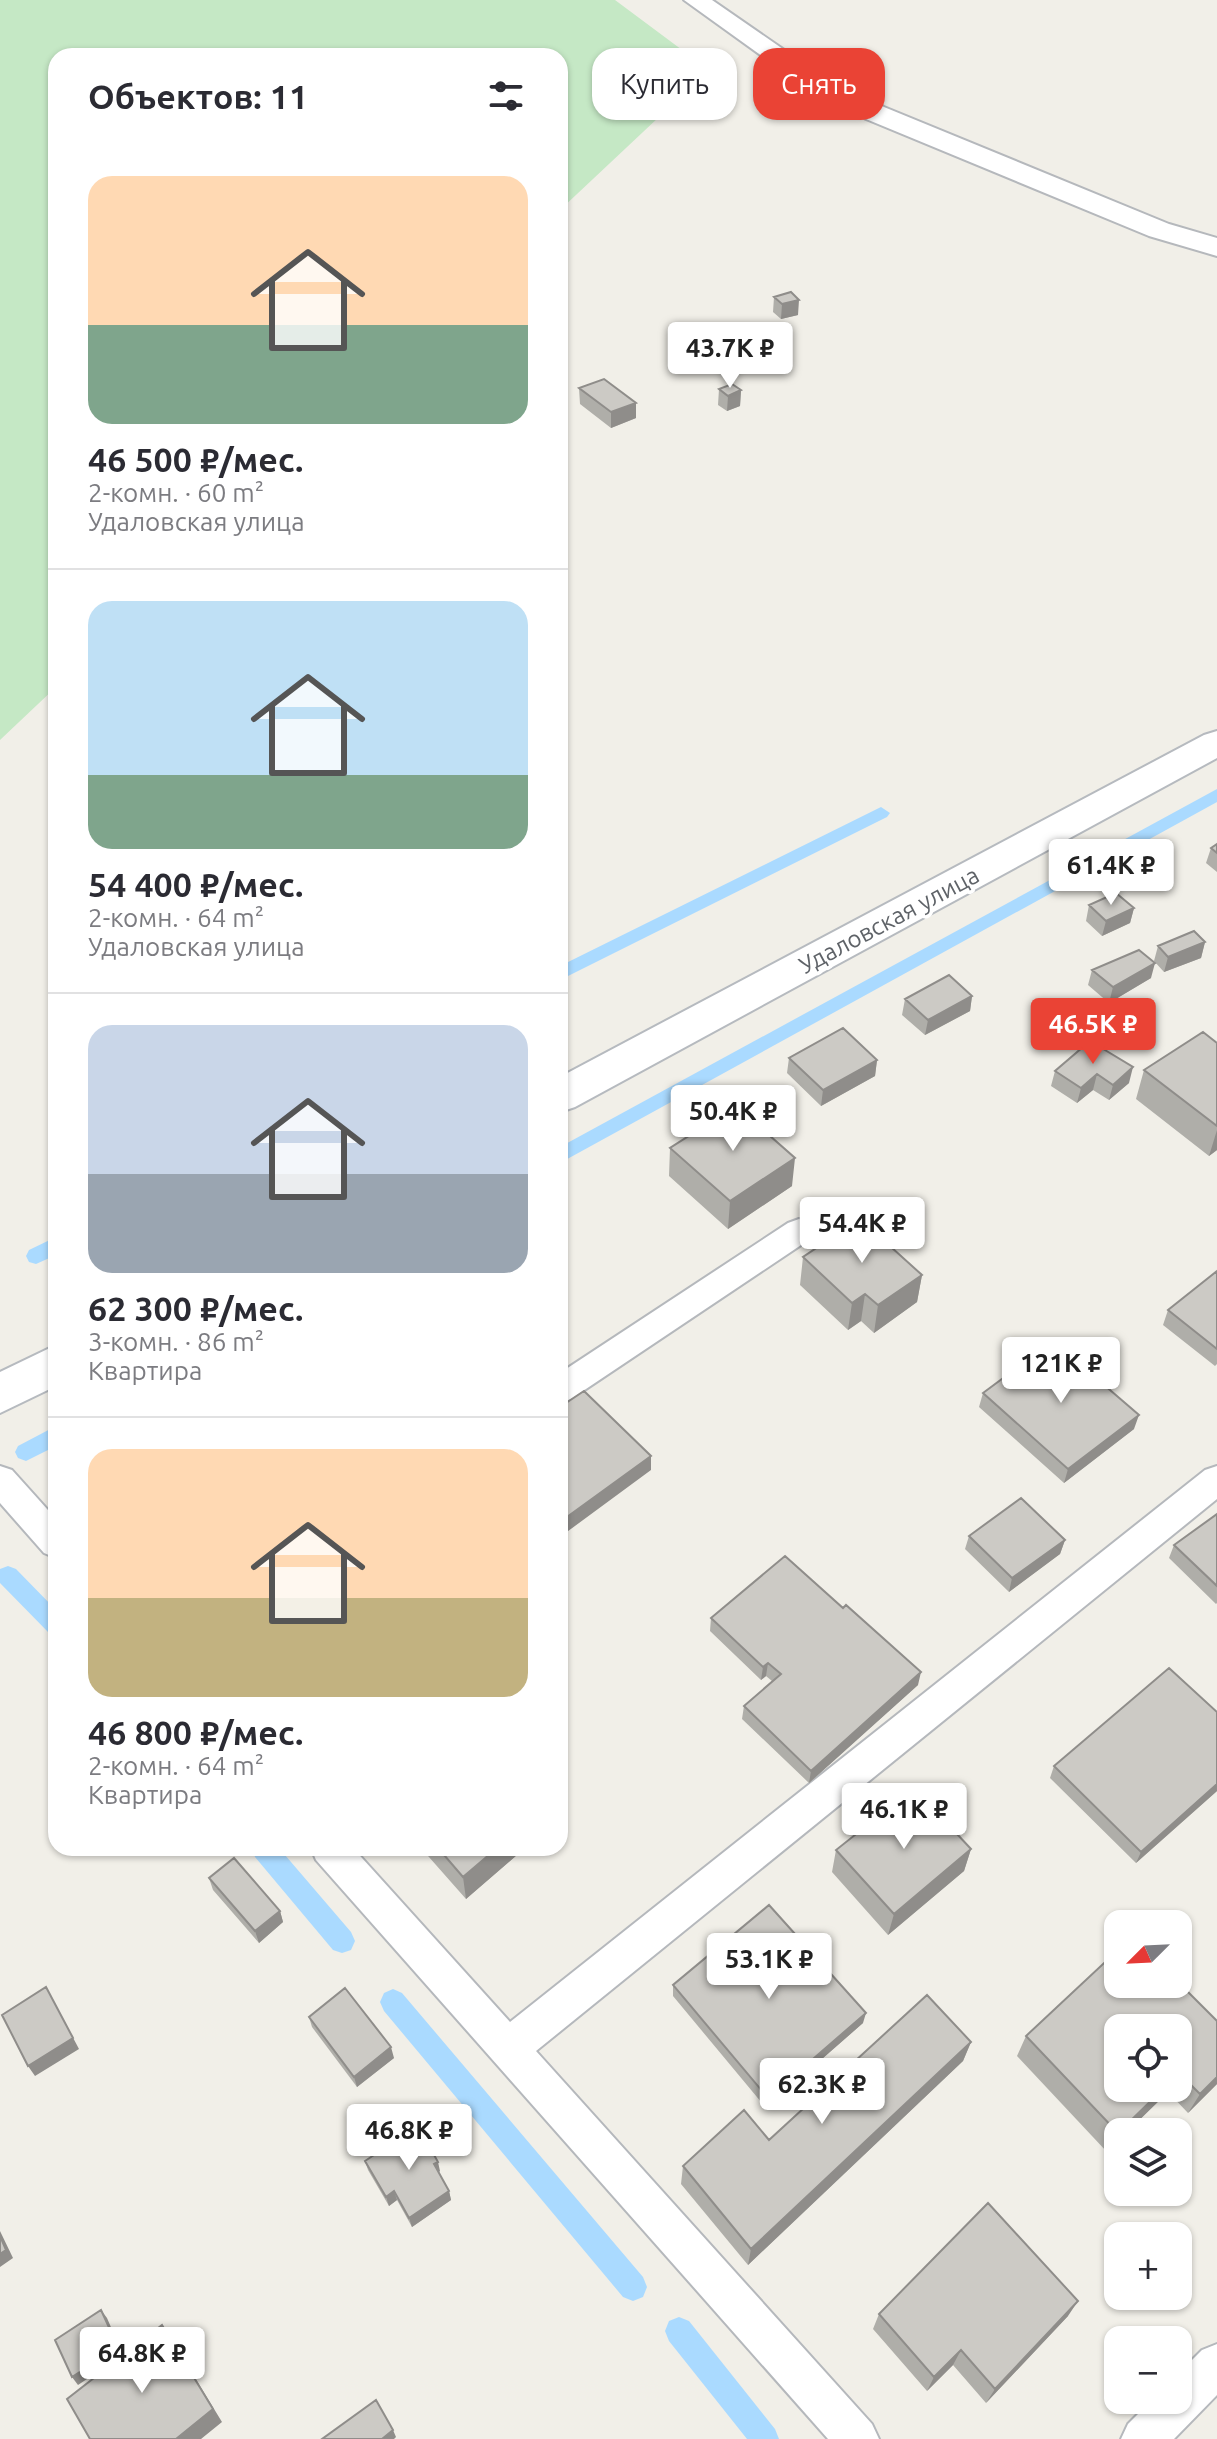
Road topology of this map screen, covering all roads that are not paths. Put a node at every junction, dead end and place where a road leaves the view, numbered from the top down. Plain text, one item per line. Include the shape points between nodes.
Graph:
1 (696, 0) edge
2 (1217, 247) edge
3 (1217, 743) edge
4 (568, 1092) edge
5 (799, 1231) dead end
6 (48, 1368) edge
7 (568, 1385) edge
8 (0, 1394) edge
9 (0, 1480) edge
10 (1217, 1480) edge
11 (48, 1534) edge
12 (336, 1856) edge
13 (508, 2049) junction
14 (1217, 2365) edge
15 (857, 2439) edge
16 (1143, 2439) edge

1 - 2 street via 810,79 875,113 1159,230
3 - 4 street, Удаловская улица
5 - 7 lane
6 - 8 street
9 - 11 lane
10 - 13 lane
12 - 13 lane
13 - 15 lane
14 - 16 lane

